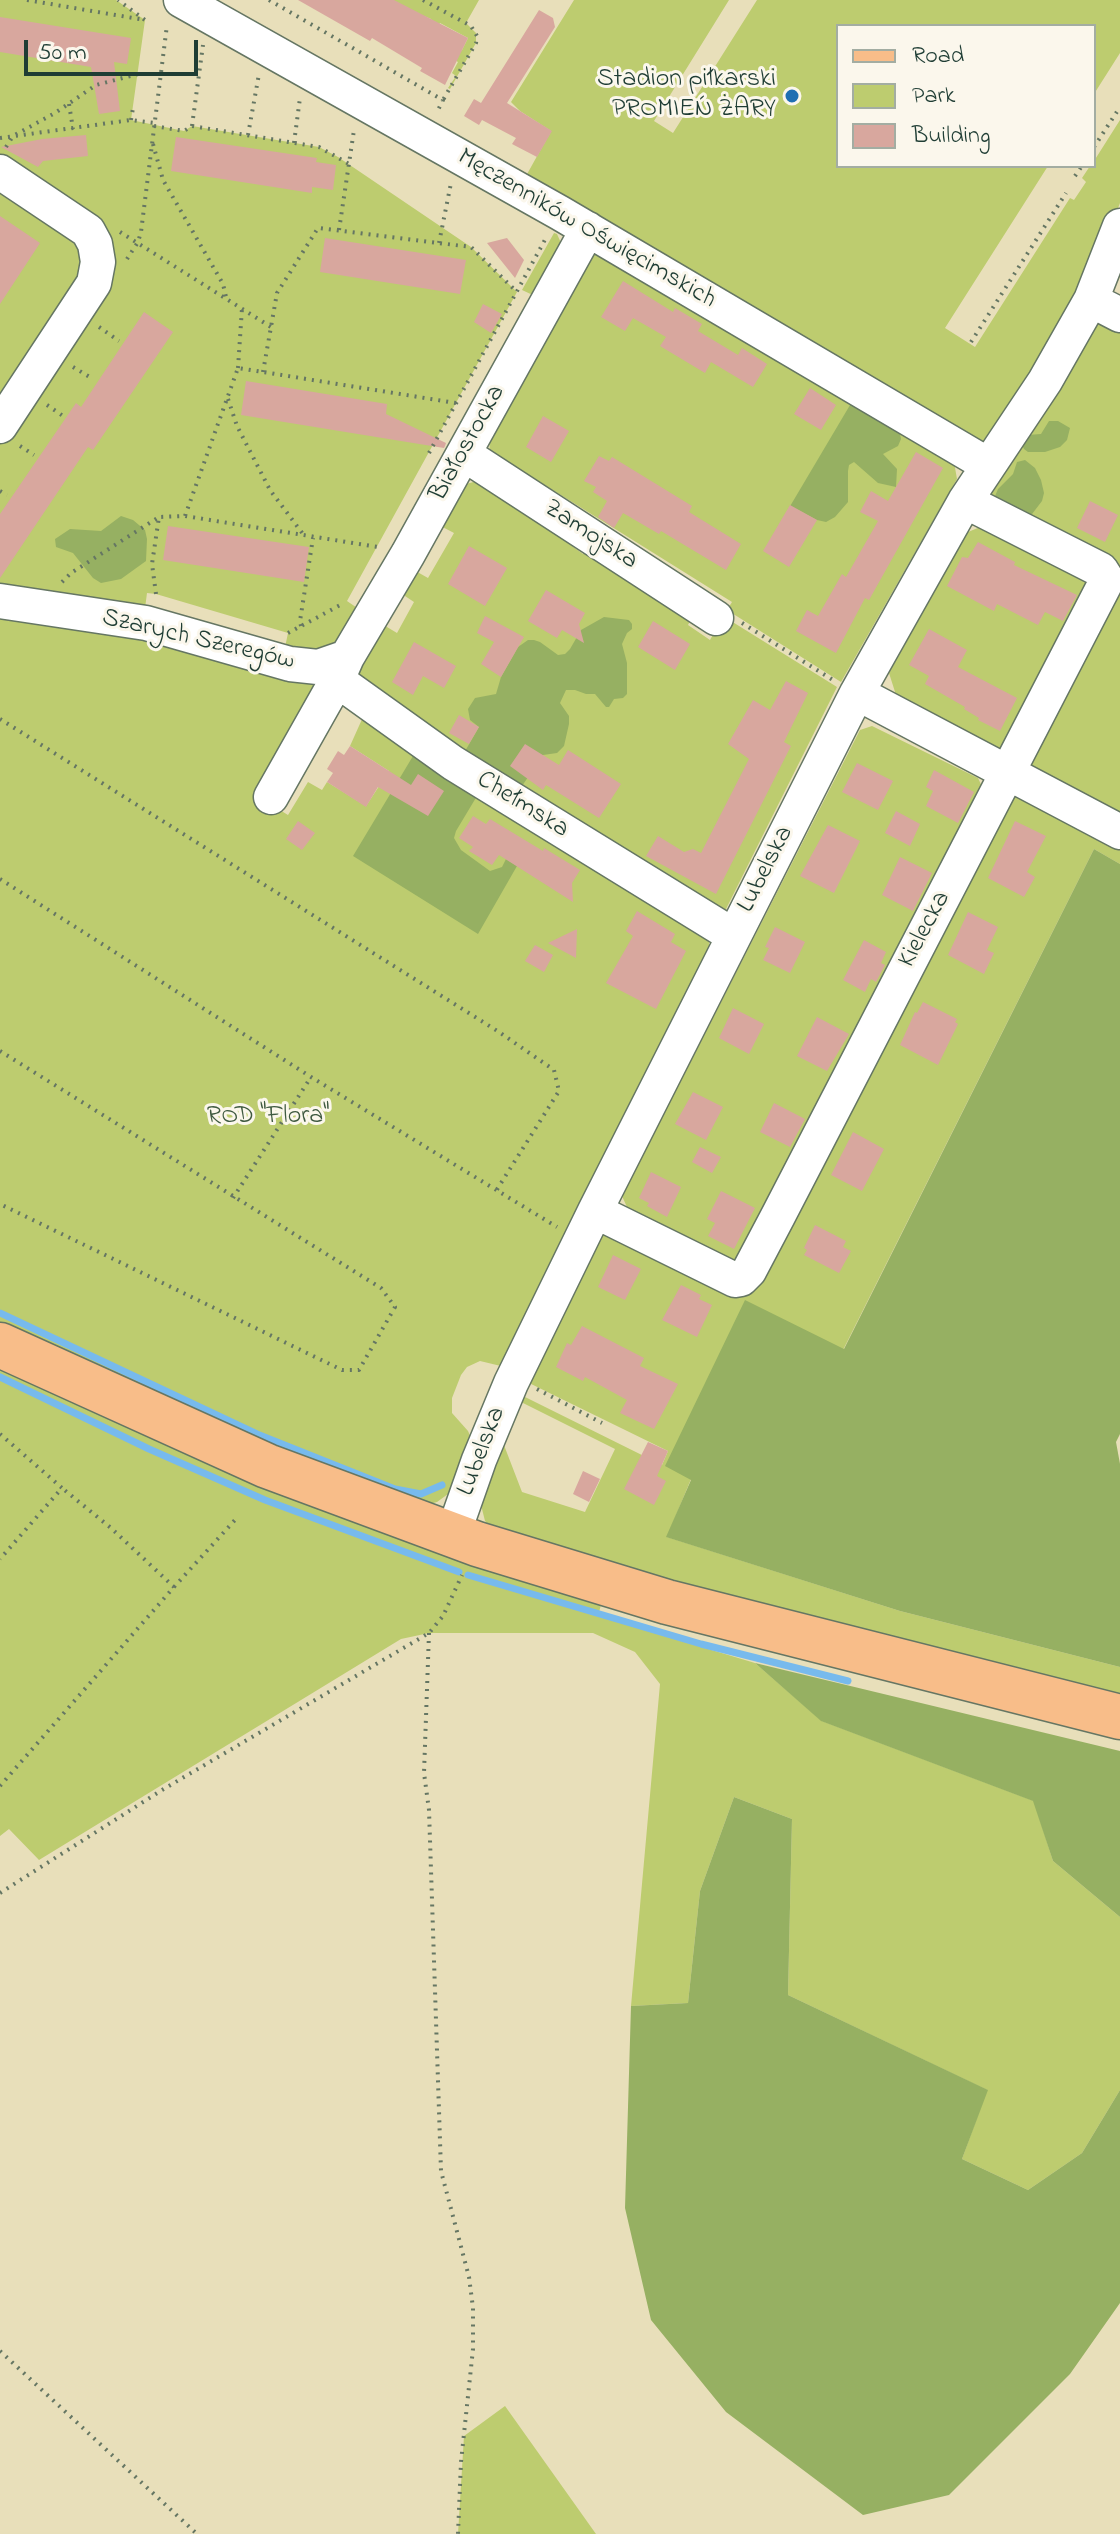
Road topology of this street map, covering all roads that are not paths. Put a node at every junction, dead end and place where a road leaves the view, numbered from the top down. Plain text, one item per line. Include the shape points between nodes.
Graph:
1 (181, 0) edge
2 (0, 172) edge
3 (574, 221) junction
4 (1120, 226) edge
5 (1106, 307) edge
6 (0, 426) edge
7 (464, 454) junction
8 (988, 465) junction
9 (965, 501) junction
10 (0, 601) edge
11 (716, 618) road end
12 (342, 669) junction
13 (850, 690) junction
14 (1008, 773) junction
15 (271, 797) dead end
16 (1120, 832) edge
17 (734, 936) junction
18 (588, 1226) junction
19 (0, 1345) edge
20 (465, 1539) junction
21 (1120, 1717) edge

1 - 3 street, Męczenników Oświęcimskich
2 - 6 street via 88,231 98,262 94,283
3 - 7 street, Białostocka
3 - 8 street, Męczenników Oświęcimskich
4 - 5 street, Lubelska
5 - 8 street, Lubelska via 1045,381
7 - 11 street, Zamojska
7 - 12 street, Białostocka
8 - 9 street, Lubelska
9 - 13 street, Lubelska
9 - 14 street, Kielecka via 1101,570 1106,578
10 - 12 street, Szarych Szeregów via 146,623 290,664
12 - 15 street, Białostocka
12 - 17 street, Chełmska via 364,702 464,770
13 - 14 street
13 - 17 street, Lubelska
14 - 16 street
14 - 18 street, Kielecka via 746,1275 735,1280
17 - 18 street, Lubelska
18 - 20 street, Lubelska via 479,1460
19 - 20 main road via 267,1466
20 - 21 main road via 667,1602

